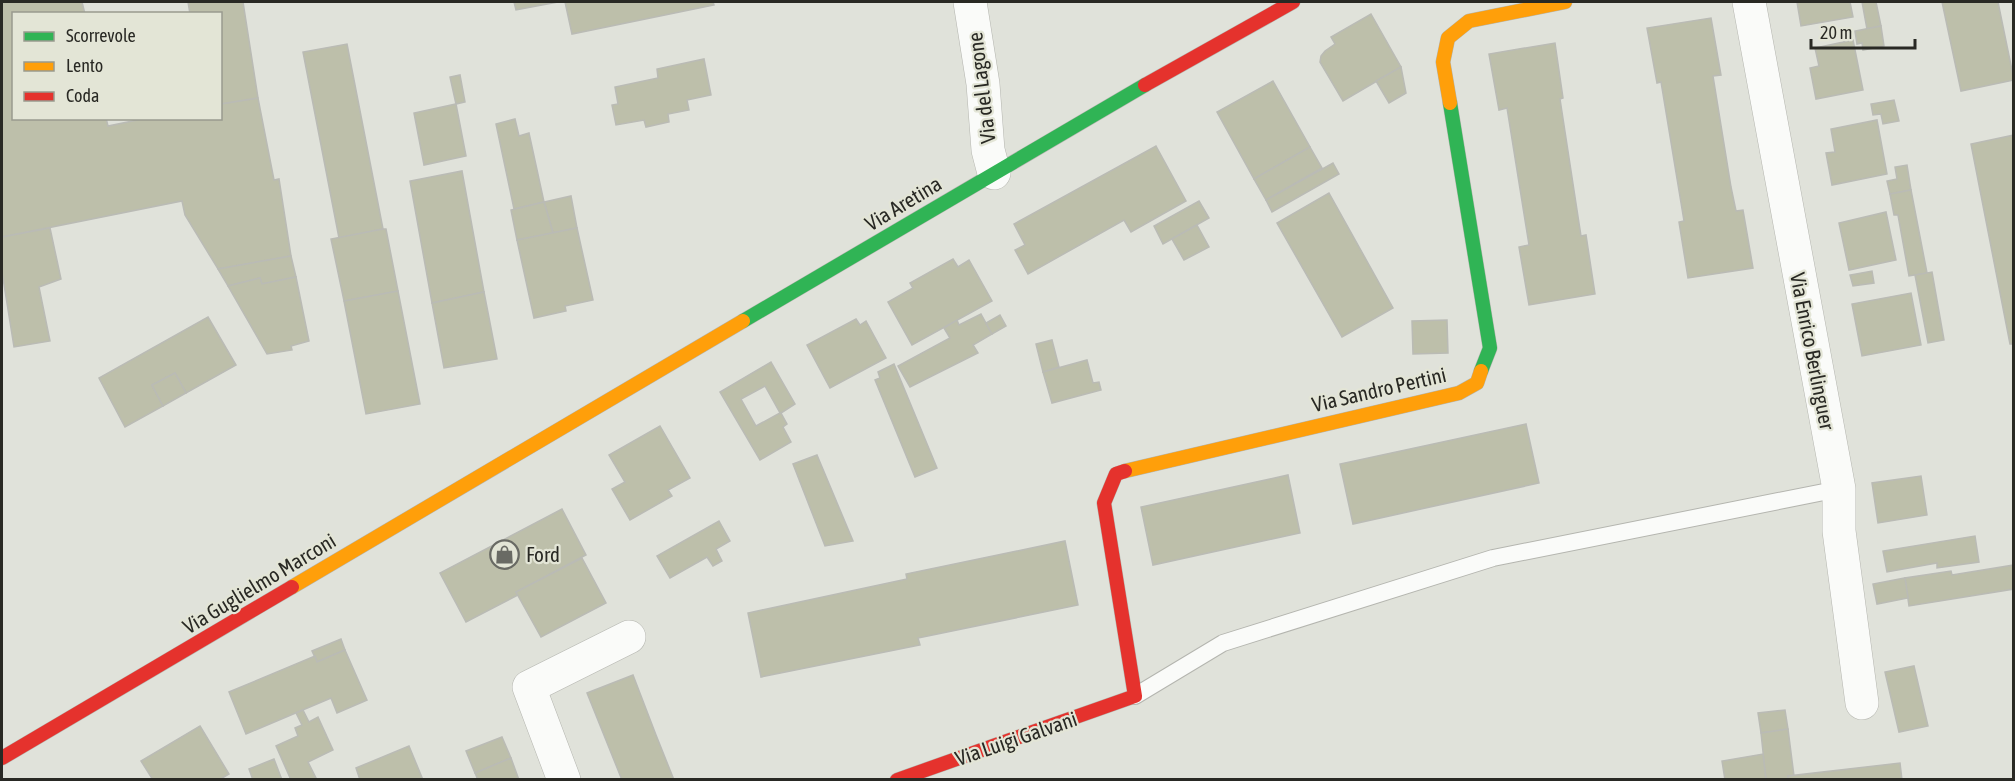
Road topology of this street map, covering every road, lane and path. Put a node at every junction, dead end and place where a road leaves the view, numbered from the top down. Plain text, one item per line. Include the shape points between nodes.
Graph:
1 (970, 2) edge
2 (1293, 2) edge
3 (1565, 2) edge
4 (1749, 2) edge
5 (994, 173) junction
6 (536, 444) joint
7 (1839, 489) junction
8 (628, 637) dead end
9 (1136, 696) junction
10 (1862, 703) dead end
11 (2, 758) edge
12 (564, 780) edge
13 (897, 780) edge

1 - 5 street, Via del Lagone
2 - 5 street, Via Aretina
3 - 9 street, Via Sandro Pertini via 1469,21 1448,38 1443,62 1490,348 1477,383 1459,393 1116,474 1104,503
4 - 7 street, Via Enrico Berlinguer
5 - 6 street, Via Aretina
6 - 11 street, Via Guglielmo Marconi
7 - 9 lane via 1493,558 1223,643
7 - 10 street, Via Enrico Berlinguer via 1839,531
8 - 12 street via 529,687
9 - 13 street, Via Luigi Galvani

